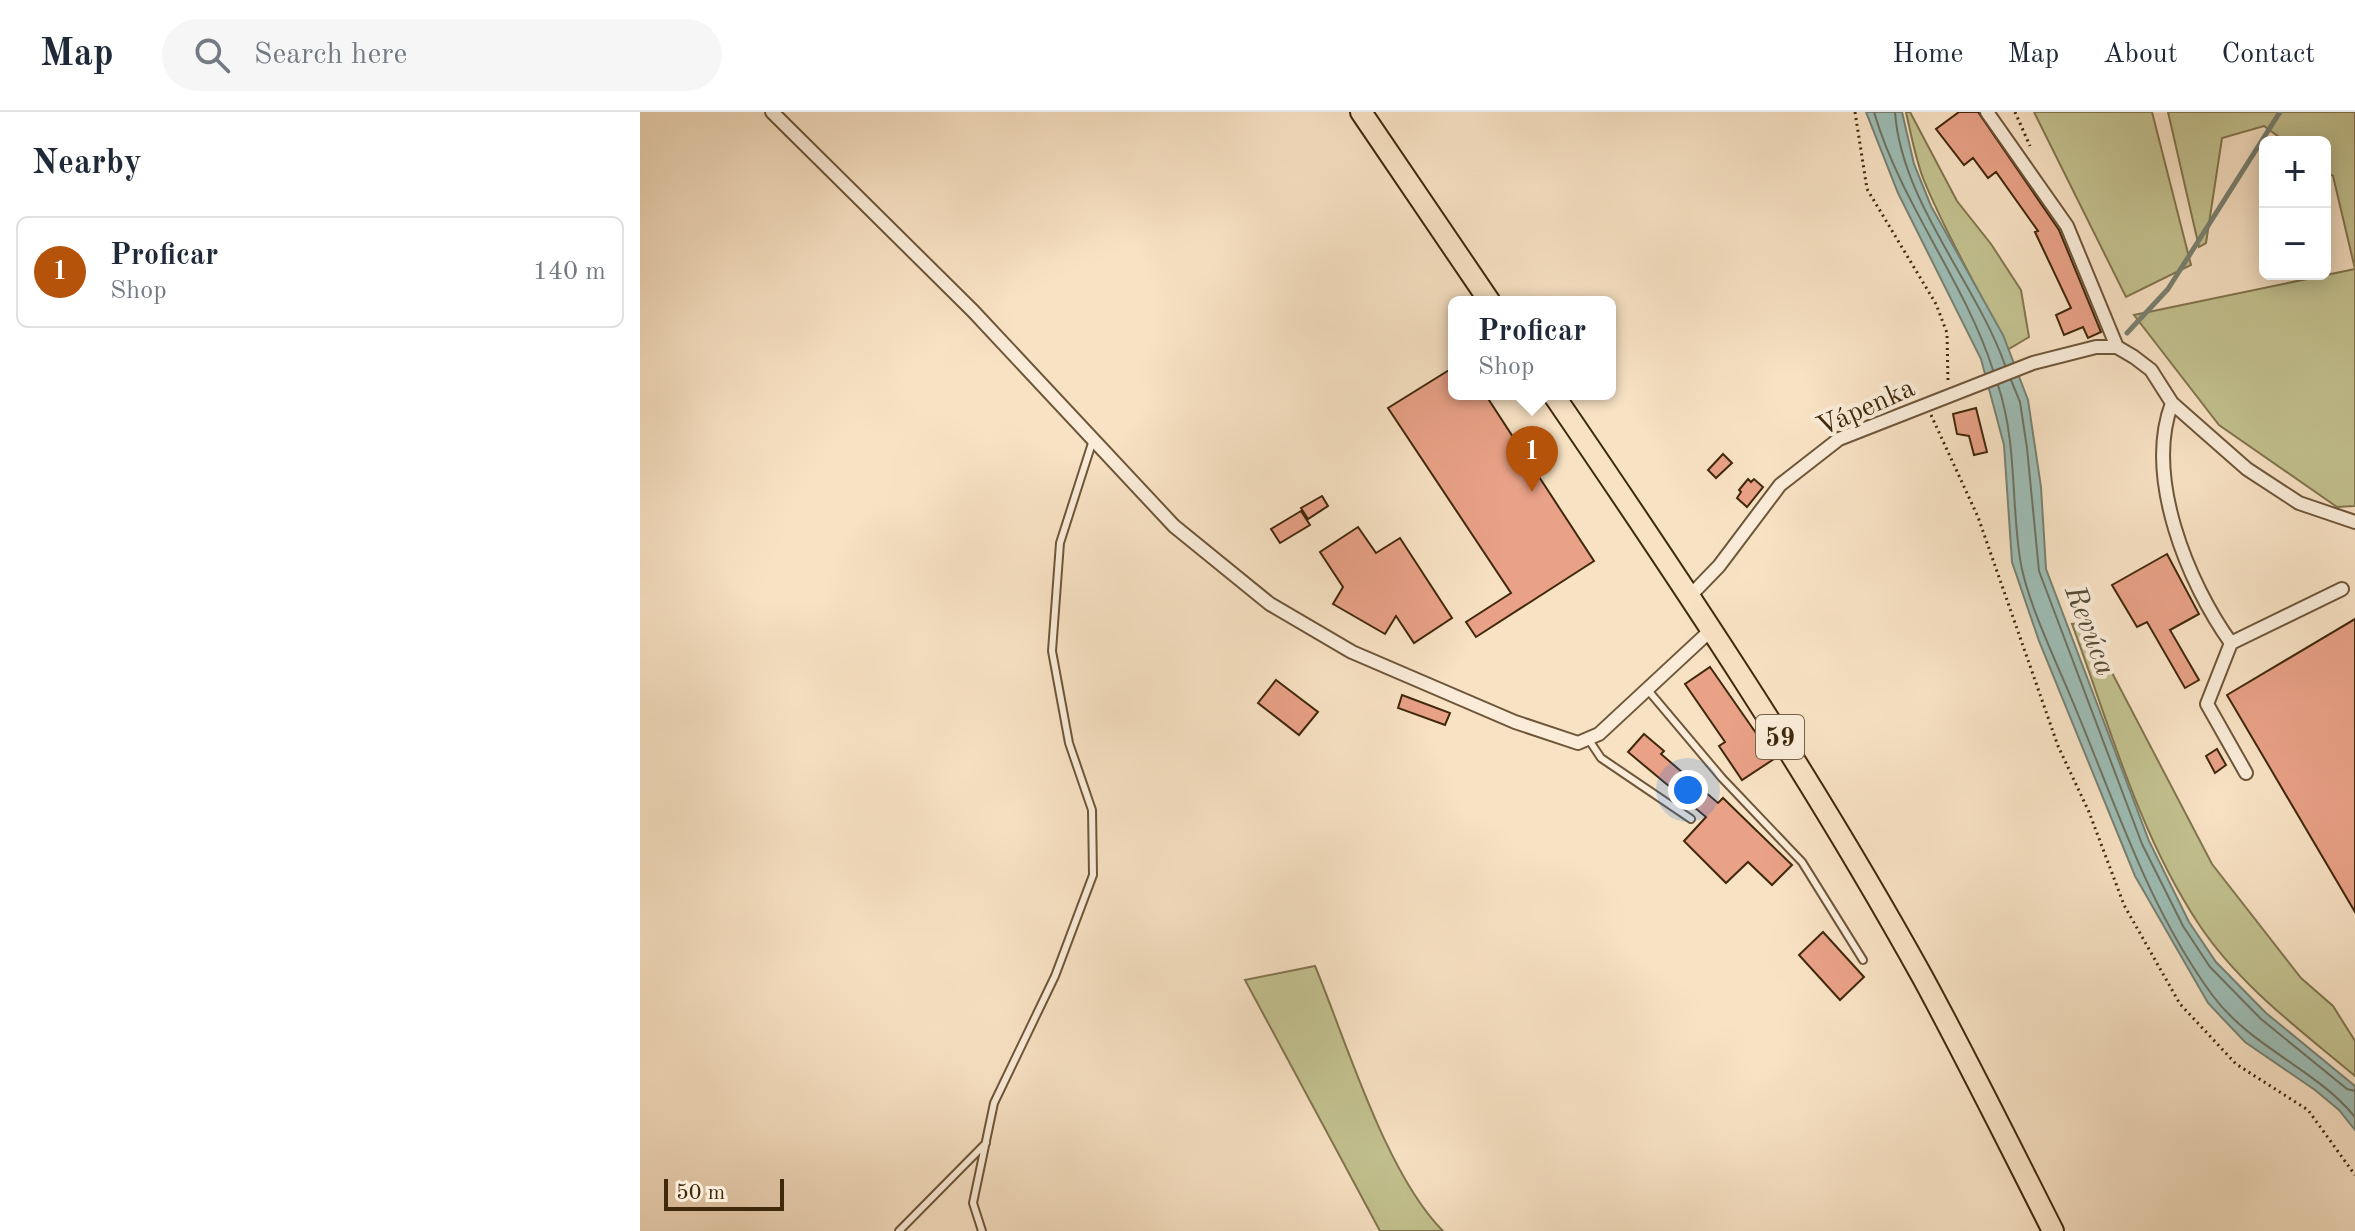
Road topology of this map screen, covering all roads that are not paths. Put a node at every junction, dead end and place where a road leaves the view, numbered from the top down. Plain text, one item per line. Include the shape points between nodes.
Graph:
1 (772, 112) edge
2 (1361, 112) edge
3 (1987, 112) edge
4 (1486, 296) edge
5 (2117, 347) junction
6 (1557, 400) edge
7 (2172, 403) junction
8 (1093, 440) junction
9 (2355, 522) edge
10 (2342, 589) dead end
11 (1689, 597) junction
12 (1711, 630) junction
13 (2231, 643) junction
14 (1647, 689) junction
15 (1589, 740) junction
16 (2246, 773) dead end
17 (1691, 819) dead end
18 (1863, 960) dead end
19 (986, 1143) junction
20 (899, 1231) edge
21 (982, 1231) edge
22 (2053, 1231) edge

1 - 8 street via 973,311
2 - 4 main road
3 - 5 street via 2067,226
5 - 7 street via 2151,370
5 - 11 street, Vápenka via 2061,353 1839,439 1780,485
6 - 11 main road, 59
7 - 9 street via 2247,469 2299,503
7 - 13 street via 2166,501 2176,538
8 - 15 street via 1174,526 1270,604 1352,652 1556,737
8 - 19 lane via 1060,543 1052,651 1069,743 1092,810 1093,875 1055,976 994,1103
10 - 13 street
11 - 12 main road, 59
12 - 14 street
12 - 22 main road, 59 via 1885,912
13 - 16 street via 2207,704
14 - 15 street
14 - 18 lane via 1802,862
15 - 17 lane via 1601,758
19 - 20 lane
19 - 21 lane via 973,1203

